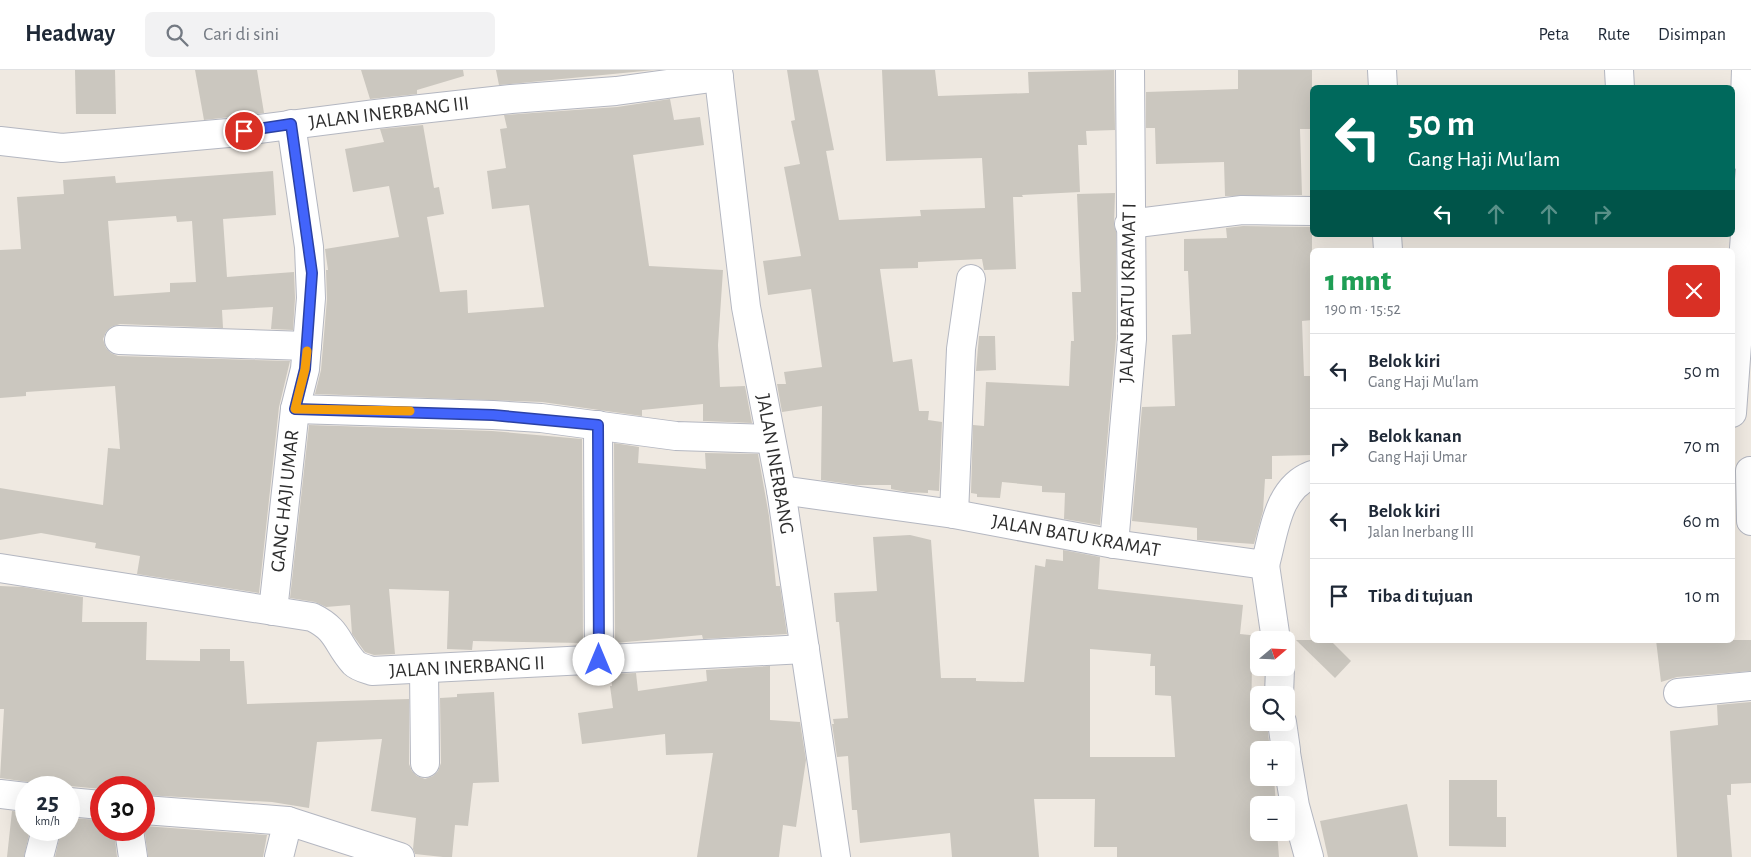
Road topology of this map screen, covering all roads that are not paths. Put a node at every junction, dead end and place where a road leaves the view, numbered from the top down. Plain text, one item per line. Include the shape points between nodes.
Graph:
1 (1130, 70) edge
2 (1382, 70) edge
3 (1618, 70) edge
4 (1746, 70) edge
5 (718, 74) edge
6 (1383, 85) edge
7 (1620, 85) edge
8 (291, 124) junction
9 (0, 141) edge
10 (1744, 161) edge
11 (1310, 211) edge
12 (1129, 224) junction
13 (971, 279) dead end
14 (119, 340) dead end
15 (307, 346) junction
16 (1735, 350) edge
17 (295, 409) junction
18 (598, 425) junction
19 (770, 440) junction
20 (1751, 470) edge
21 (1735, 472) edge
22 (1310, 476) edge
23 (781, 490) junction
24 (954, 514) junction
25 (1751, 521) edge
26 (1114, 544) junction
27 (1264, 565) junction
28 (0, 568) edge
29 (273, 611) junction
30 (1275, 631) edge
31 (805, 648) junction
32 (599, 660) junction
33 (424, 669) junction
34 (1751, 686) edge
35 (1678, 692) dead end
36 (425, 763) dead end
37 (1292, 786) edge
38 (0, 794) edge
39 (15, 796) edge
40 (155, 811) edge
41 (288, 821) junction
42 (43, 841) edge
43 (130, 841) edge
44 (39, 857) edge
45 (132, 857) edge
46 (280, 857) edge
47 (400, 857) edge
48 (836, 857) edge
49 (1309, 857) edge

1 - 12 street, JALAN BATU KRAMAT I
2 - 6 street
3 - 7 street
4 - 10 street
5 - 8 street, JALAN INERBANG III via 616,91 511,99
5 - 19 street, JALAN INERBANG via 746,307
8 - 9 street, JALAN INERBANG III via 62,148
8 - 15 street, GANG HAJI UMAR via 312,273
10 - 16 street
11 - 12 street via 1242,210
12 - 26 street, JALAN BATU KRAMAT I via 1132,339
13 - 24 street via 961,349
14 - 15 street
15 - 17 street, GANG HAJI UMAR
17 - 18 street via 493,415
17 - 29 street, GANG HAJI UMAR
18 - 19 street via 676,436
18 - 32 street
19 - 23 street, JALAN INERBANG
20 - 21 street
20 - 25 street
22 - 27 street via 1300,480 1287,494
23 - 24 street, JALAN BATU KRAMAT
23 - 31 street, JALAN INERBANG
24 - 26 street, JALAN BATU KRAMAT
26 - 27 street, JALAN BATU KRAMAT
27 - 30 street
28 - 29 street, JALAN INERBANG II
29 - 33 street, JALAN INERBANG II via 312,617 325,623 355,664 372,671
31 - 32 street, JALAN INERBANG II
31 - 48 street, JALAN INERBANG
32 - 33 street, JALAN INERBANG II
33 - 36 street
34 - 35 street
37 - 49 street
38 - 39 street
40 - 41 street
41 - 46 street
41 - 47 street
42 - 44 street
43 - 45 street

